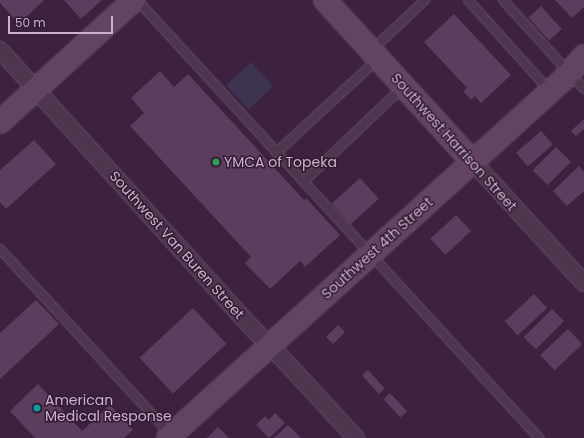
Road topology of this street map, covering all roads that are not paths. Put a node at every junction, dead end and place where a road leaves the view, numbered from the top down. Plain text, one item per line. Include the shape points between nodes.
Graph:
1 (135, 0) edge
2 (325, 0) edge
3 (425, 0) edge
4 (468, 0) edge
5 (505, 1) edge
6 (0, 50) edge
7 (375, 55) junction
8 (584, 56) edge
9 (570, 73) junction
10 (403, 86) junction
11 (36, 89) junction
12 (584, 89) edge
13 (550, 91) junction
14 (0, 122) edge
15 (276, 153) junction
16 (473, 162) junction
17 (303, 182) junction
18 (0, 249) edge
19 (370, 254) junction
20 (584, 283) edge
21 (270, 346) junction
22 (171, 437) edge
23 (356, 438) edge
24 (539, 438) edge

1 - 11 street
1 - 15 lane
2 - 7 street, Southwest Harrison Street
3 - 7 lane
4 - 13 lane
5 - 9 lane
6 - 11 street, Southwest Van Buren Street
7 - 10 street, Southwest Harrison Street
7 - 15 lane
8 - 9 street, Southwest 4th Street
9 - 12 lane
9 - 13 street, Southwest 4th Street
10 - 16 street, Southwest Harrison Street
10 - 17 lane
11 - 14 street
11 - 21 street, Southwest Van Buren Street
13 - 16 street, Southwest 4th Street
15 - 17 lane
16 - 19 street, Southwest 4th Street
16 - 20 street, Southwest Harrison Street
17 - 19 lane
18 - 22 lane
19 - 21 street, Southwest 4th Street
19 - 24 lane
21 - 22 street, Southwest 4th Street
21 - 23 street, Southwest Van Buren Street

